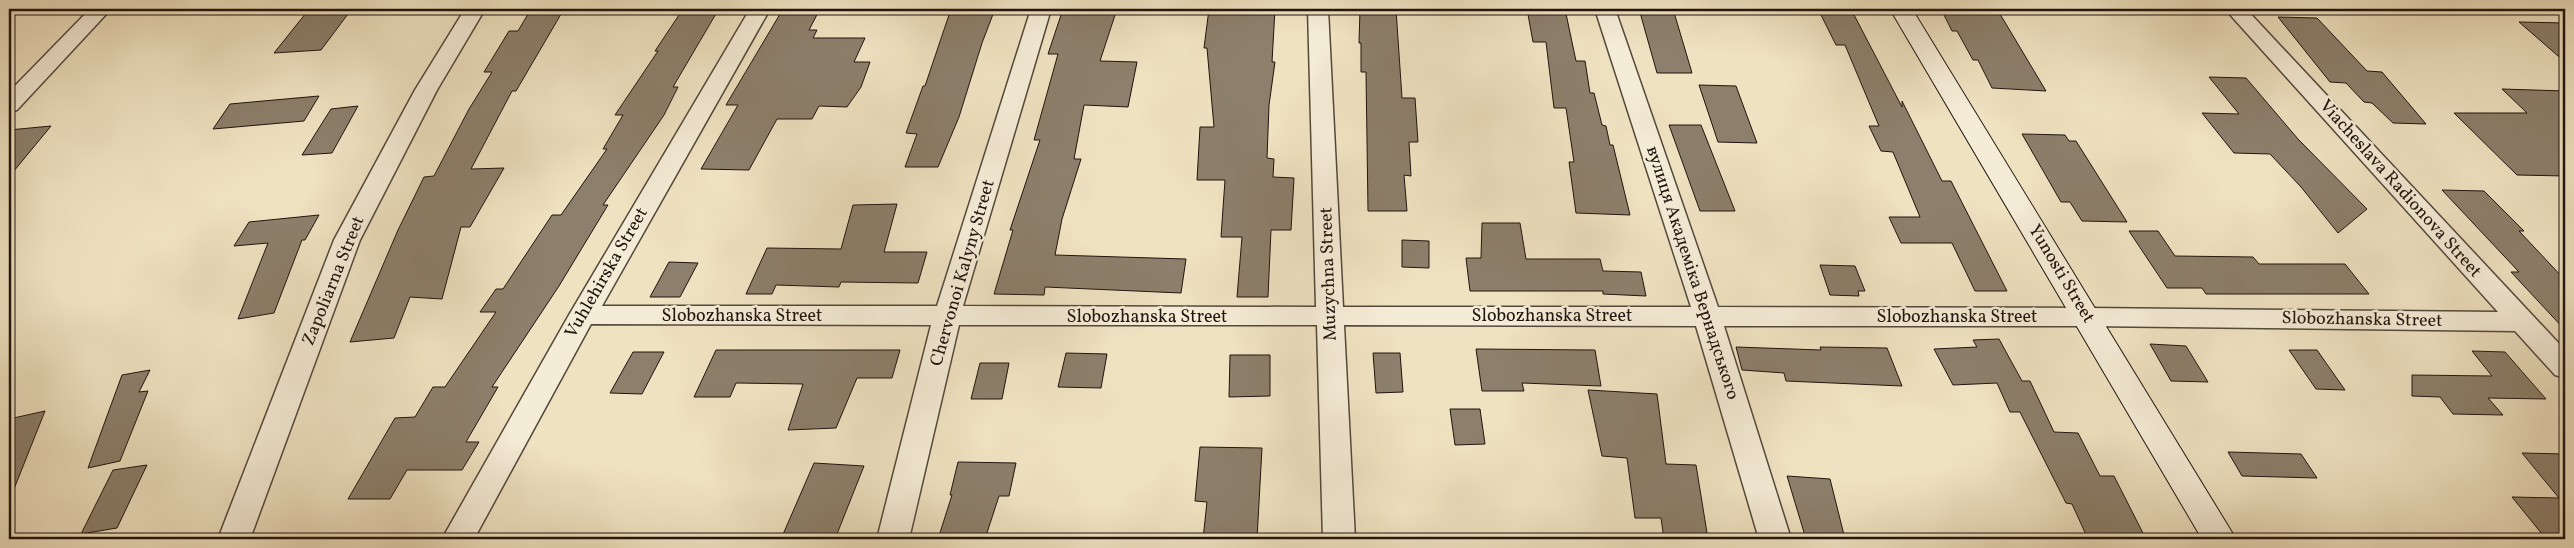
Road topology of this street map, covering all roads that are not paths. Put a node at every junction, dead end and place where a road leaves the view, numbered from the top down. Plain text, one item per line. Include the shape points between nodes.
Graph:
1 (101, 9) edge
2 (476, 9) edge
3 (760, 9) edge
4 (1041, 9) edge
5 (1318, 9) edge
6 (1605, 9) edge
7 (1901, 9) edge
8 (2235, 9) edge
9 (9, 105) edge
10 (583, 315) junction
11 (948, 316) junction
12 (1707, 316) junction
13 (1331, 317) junction
14 (2087, 317) junction
15 (2521, 322) junction
16 (2565, 368) edge
17 (234, 539) edge
18 (458, 539) edge
19 (893, 539) edge
20 (1339, 539) edge
21 (1775, 539) edge
22 (2219, 539) edge

1 - 9 street
2 - 17 street, Zapoliarna Street via 426,90 346,240
3 - 10 street, Vuhlehirska Street
4 - 11 street, Chervonoi Kalyny Street
5 - 13 street, Muzychna Street
6 - 12 street, вулиця Академіка Вернадського
7 - 14 street, Yunosti Street
8 - 15 street, Viacheslava Radionova Street
10 - 11 street, Slobozhanska Street
10 - 18 street, Vuhlehirska Street
11 - 13 street, Slobozhanska Street
11 - 19 street, Chervonoi Kalyny Street
12 - 13 street, Slobozhanska Street
12 - 14 street, Slobozhanska Street
12 - 21 street, вулиця Академіка Вернадського
13 - 20 street, Muzychna Street
14 - 15 street, Slobozhanska Street
14 - 22 street, Yunosti Street
15 - 16 street, Viacheslava Radionova Street

